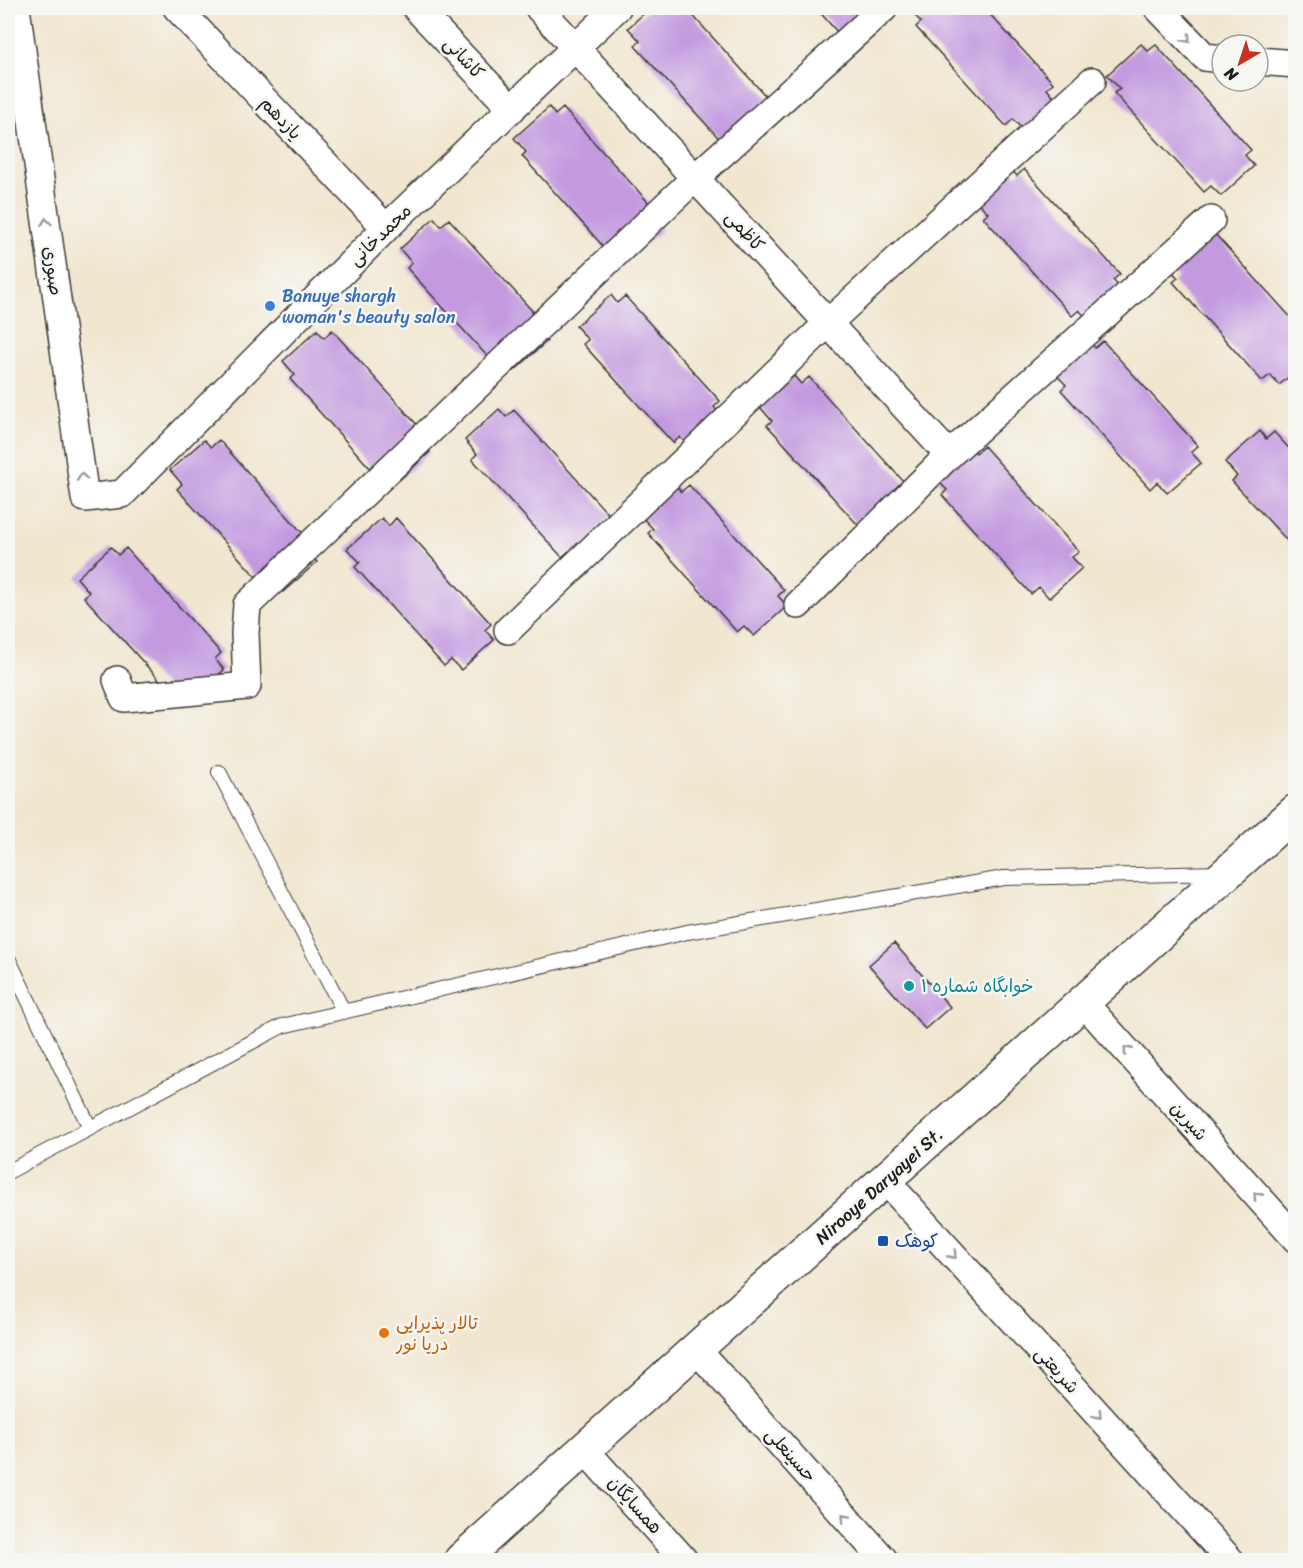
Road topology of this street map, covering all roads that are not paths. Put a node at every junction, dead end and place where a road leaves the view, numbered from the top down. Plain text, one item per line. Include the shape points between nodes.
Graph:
1 (16, 8) edge
2 (177, 8) edge
3 (417, 8) edge
4 (539, 8) edge
5 (617, 8) edge
6 (884, 8) edge
7 (1158, 8) edge
8 (576, 46) junction
9 (1210, 58) edge
10 (1270, 62) edge
11 (1296, 63) edge
12 (1092, 81) dead end
13 (512, 109) junction
14 (696, 177) junction
15 (1211, 220) dead end
16 (386, 228) junction
17 (828, 323) junction
18 (949, 455) junction
19 (123, 494) joint
20 (798, 605) dead end
21 (508, 630) dead end
22 (117, 680) dead end
23 (219, 772) dead end
24 (1293, 820) edge
25 (1228, 872) junction
26 (8, 958) edge
27 (1083, 1002) junction
28 (344, 1012) junction
29 (90, 1128) junction
30 (8, 1172) edge
31 (885, 1180) junction
32 (1296, 1239) edge
33 (697, 1350) junction
34 (585, 1450) junction
35 (461, 1560) edge
36 (684, 1560) edge
37 (884, 1560) edge
38 (1230, 1560) edge

19 -> 1 street, صبوری via 85,498
2 - 16 street, یازدهم
3 - 13 street, کاشانی
4 - 8 street, کاظمی
5 - 8 street, محمدخانی
6 - 14 street
7 -> 9 street via 1205,57
8 - 13 street, محمدخانی
8 - 14 street, کاظمی
10 - 11 street
12 - 17 street
13 - 16 street, محمدخانی
14 - 17 street, کاظمی
14 - 22 street via 247,605 247,686 124,698
15 - 18 street
16 - 19 street, محمدخانی
17 - 18 street, کاظمی
17 - 21 street
18 - 20 street
23 - 28 lane
24 - 25 main road, Nirooye Daryayei St.
25 - 27 main road, Nirooye Daryayei St.
25 - 28 lane via 1004,878 687,932
26 - 29 lane
27 - 31 main road, Nirooye Daryayei St.
32 -> 27 street, شیرین
28 - 29 lane via 282,1026
29 - 30 lane
31 - 33 main road, Nirooye Daryayei St.
31 -> 38 street, شریعتی
33 - 34 main road, Nirooye Daryayei St.
37 -> 33 street, حسینعلی
34 - 35 main road, Nirooye Daryayei St.
34 - 36 street, همسایگان

